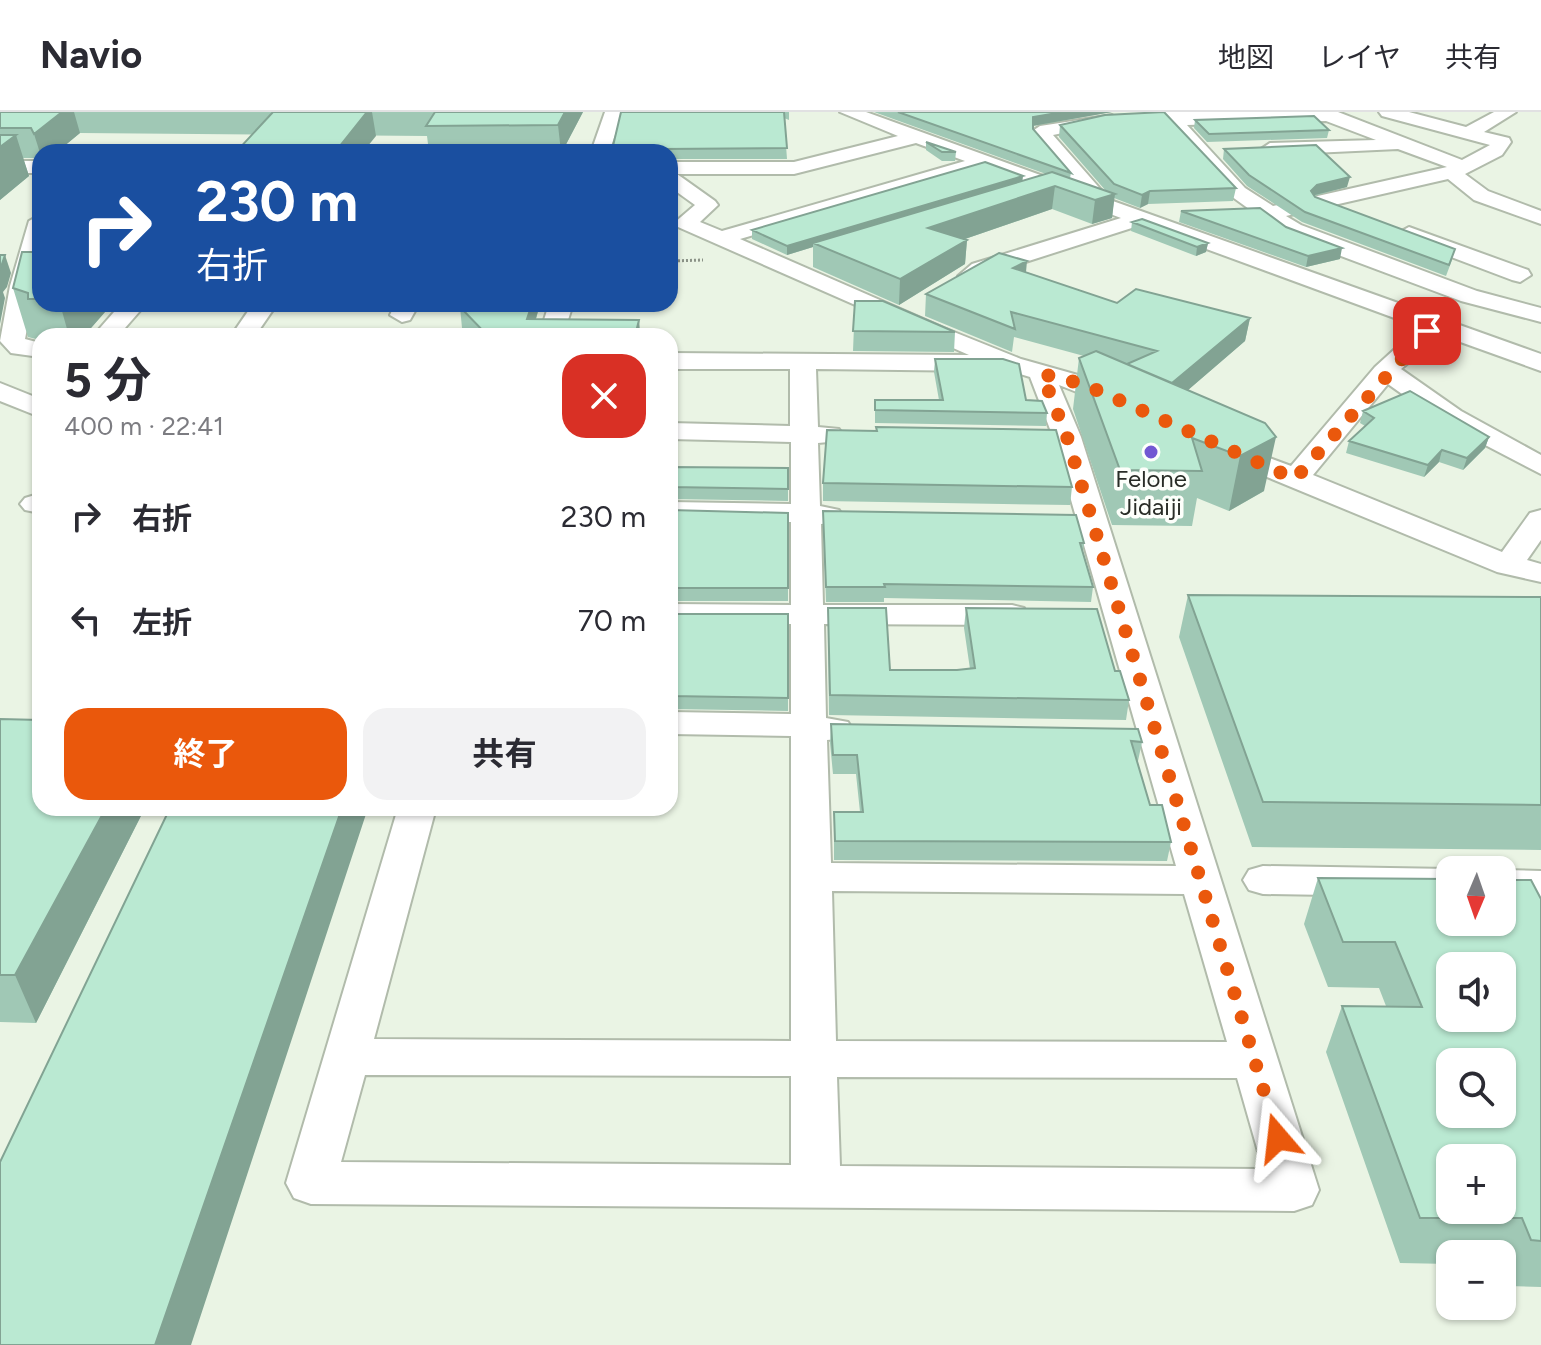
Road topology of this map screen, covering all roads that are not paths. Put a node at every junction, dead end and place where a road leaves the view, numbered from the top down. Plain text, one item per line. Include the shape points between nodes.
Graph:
1 (614, 112) edge
2 (854, 112) edge
3 (1047, 112) edge
4 (1507, 112) edge
5 (1392, 113) edge
6 (1326, 114) edge
7 (1353, 115) dead end
8 (1168, 116) edge
9 (1062, 127) junction
10 (1468, 133) junction
11 (917, 137) junction
12 (603, 144) edge
13 (1403, 145) junction
14 (1310, 148) junction
15 (1200, 151) junction
16 (985, 161) junction
17 (0, 167) edge
18 (32, 167) edge
19 (678, 168) edge
20 (1458, 170) junction
21 (678, 184) edge
22 (1051, 185) junction
23 (1359, 192) junction
24 (1021, 194) edge
25 (1324, 201) junction
26 (1105, 205) junction
27 (1230, 211) edge
28 (1187, 212) edge
29 (1262, 212) junction
30 (1135, 216) junction
31 (1366, 217) edge
32 (1541, 218) edge
33 (1394, 228) edge
34 (32, 238) edge
35 (722, 238) junction
36 (815, 257) edge
37 (785, 266) junction
38 (1531, 271) edge
39 (954, 285) edge
40 (10, 286) edge
41 (1469, 296) junction
42 (927, 301) edge
43 (127, 312) edge
44 (1541, 315) edge
45 (901, 317) junction
46 (1434, 324) junction
47 (112, 328) edge
48 (32, 349) edge
49 (678, 361) edge
50 (803, 361) junction
51 (1541, 363) edge
52 (1027, 369) junction
53 (1387, 371) junction
54 (0, 391) edge
55 (32, 405) edge
56 (1153, 416) edge
57 (678, 431) edge
58 (805, 433) junction
59 (859, 436) edge
60 (1195, 436) edge
61 (1541, 466) edge
62 (1295, 479) junction
63 (678, 511) edge
64 (805, 514) junction
65 (859, 516) edge
66 (1541, 519) edge
67 (1508, 565) junction
68 (1541, 573) edge
69 (678, 614) edge
70 (808, 614) junction
71 (1042, 615) edge
72 (678, 723) edge
73 (810, 727) junction
74 (869, 731) edge
75 (415, 816) edge
76 (813, 877) junction
77 (1200, 880) junction
78 (1263, 880) dead end
79 (1436, 883) edge
80 (1516, 884) edge
81 (1541, 885) edge
82 (348, 1057) junction
83 (815, 1058) junction
84 (1254, 1060) junction
85 (816, 1186) junction

1 - 12 street
2 - 11 street
3 - 9 street
4 - 10 street
5 - 7 street
5 - 10 street
6 - 8 street
6 - 13 street
8 - 9 street
8 - 15 street
9 - 26 street via 1040,132
10 - 20 street via 1502,142
11 - 16 street
11 - 19 street via 794,168
13 - 14 street
13 - 20 street
14 - 15 street
14 - 23 street
15 - 29 street
16 - 22 street
16 - 35 street
17 - 18 street
20 - 23 street
20 - 32 street via 1458,181
21 - 35 street via 708,205 685,223
22 - 24 street
22 - 26 street
23 - 25 street
25 - 29 street
25 - 31 street
26 - 30 street
27 - 29 street
28 - 30 street
29 - 41 street via 1330,246
30 - 39 street via 980,269
30 - 46 street
33 - 38 street
34 - 40 street
35 - 37 street
36 - 37 street
37 - 45 street
38 - 41 street
40 - 48 street via 12,341
41 - 44 street
41 - 46 street
42 - 45 street
43 - 47 street
45 - 52 street
46 - 51 street
46 - 53 street
49 - 50 street
50 - 52 street
50 - 58 street
52 - 56 street via 1083,384
52 - 77 street via 1140,733
53 - 61 street via 1452,417
53 - 62 street
54 - 55 street
57 - 58 street
58 - 59 street
58 - 64 street
60 - 62 street
62 - 67 street
63 - 64 street
64 - 65 street
64 - 70 street
66 - 67 street
67 - 68 street
69 - 70 street
70 - 71 street
70 - 73 street
72 - 73 street
73 - 74 street
73 - 76 street
75 - 82 street
76 - 77 street
76 - 83 street
77 - 84 street
78 - 79 street
80 - 81 street
82 - 83 street
82 - 85 street via 311,1183
83 - 84 street
83 - 85 street
84 - 85 street via 1294,1190

